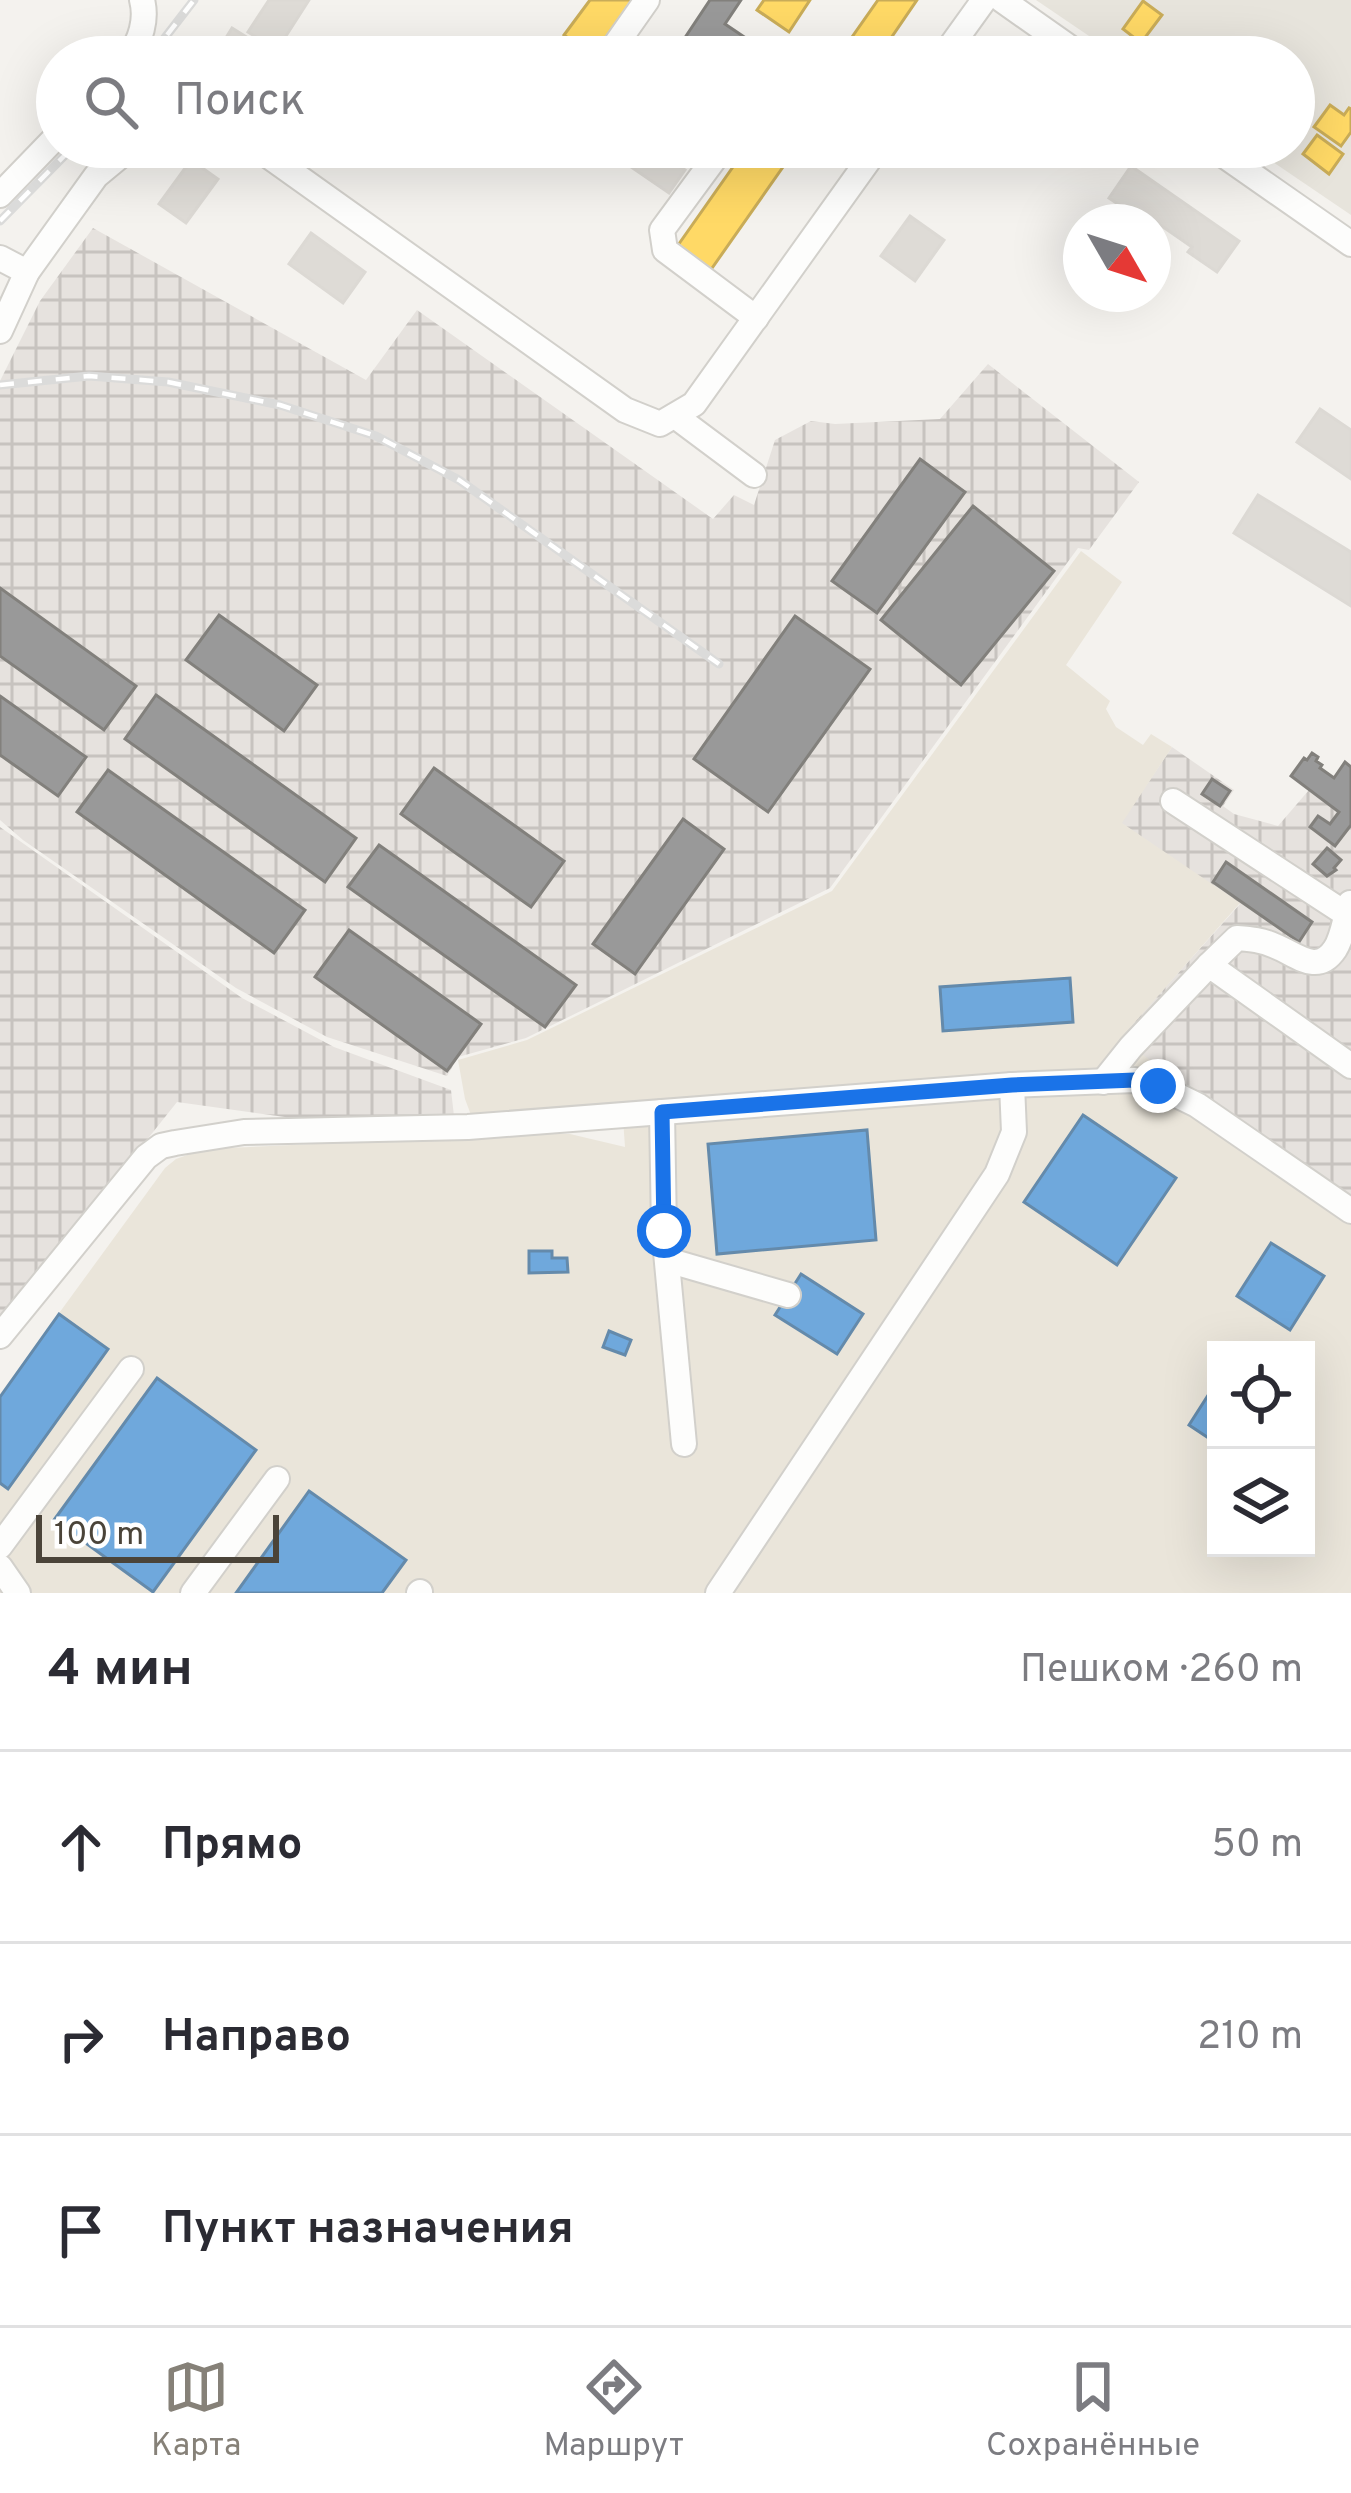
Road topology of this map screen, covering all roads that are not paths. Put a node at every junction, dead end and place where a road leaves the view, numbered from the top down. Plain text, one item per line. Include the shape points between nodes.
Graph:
1 (142, 0) edge
2 (647, 0) edge
3 (984, 0) edge
4 (1002, 0) edge
5 (139, 36) edge
6 (622, 36) edge
7 (958, 36) edge
8 (1054, 36) edge
9 (36, 158) edge
10 (105, 168) edge
11 (285, 168) edge
12 (701, 168) edge
13 (857, 168) edge
14 (1242, 168) edge
15 (0, 195) edge
16 (1351, 244) edge
17 (0, 258) edge
18 (27, 272) junction
19 (756, 318) junction
20 (0, 331) edge
21 (685, 410) junction
22 (754, 475) dead end
23 (1173, 801) dead end
24 (1348, 908) edge
25 (1209, 965) junction
26 (1346, 1057) edge
27 (1103, 1082) junction
28 (1012, 1085) junction
29 (662, 1112) junction
30 (1351, 1211) edge
31 (667, 1260) junction
32 (788, 1295) dead end
33 (0, 1336) edge
34 (131, 1369) dead end
35 (685, 1444) dead end
36 (277, 1479) dead end
37 (0, 1546) edge
38 (0, 1567) edge
39 (18, 1593) edge
40 (193, 1593) edge
41 (718, 1593) edge

1 - 5 street
2 - 6 street
3 - 7 street
4 - 8 street
9 - 15 street
10 - 18 street
11 - 21 street via 625,410 660,424
12 - 19 street via 662,230 665,250
13 - 19 street
14 - 16 street
17 - 18 street
18 - 20 street
19 - 21 street
21 - 22 street
23 - 24 street
24 - 25 street via 1336,948 1323,961 1237,938
25 - 26 street
25 - 27 street
27 - 28 street
27 - 30 street via 1135,1080 1197,1105
28 - 29 street
28 - 41 street via 1014,1132 997,1174
29 - 31 street
29 - 33 street via 244,1132 161,1146
31 - 32 street
31 - 35 street
34 - 37 street
36 - 40 street
38 - 39 street

